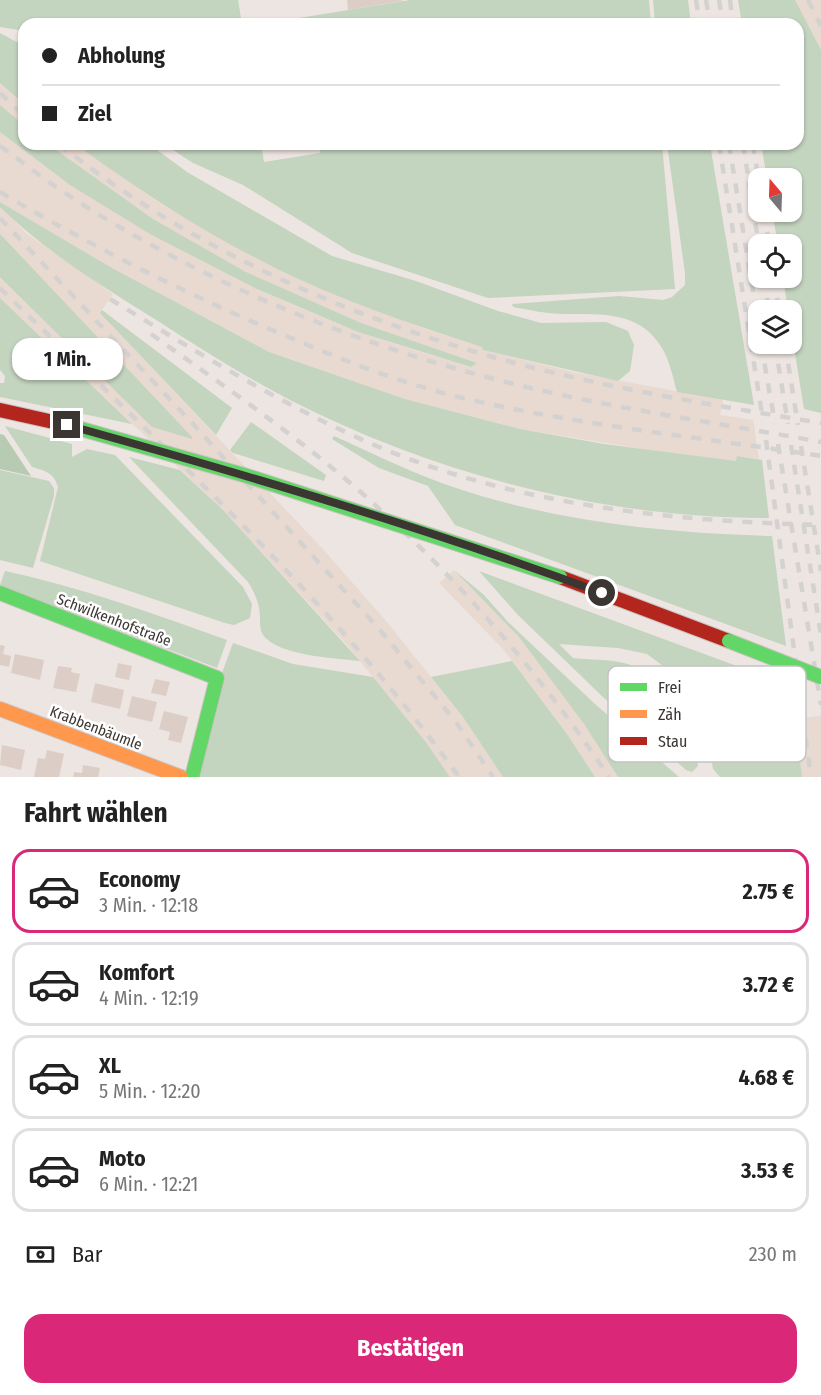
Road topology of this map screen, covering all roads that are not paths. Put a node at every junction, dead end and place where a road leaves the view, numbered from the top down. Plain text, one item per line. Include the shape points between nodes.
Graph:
1 (0, 410) edge
2 (0, 593) edge
3 (793, 666) edge
4 (806, 671) edge
5 (821, 677) edge
6 (0, 709) edge
7 (181, 777) edge
8 (192, 777) edge

1 - 3 main road, bridge via 244,475 560,577
2 - 8 main road, Schwilkenhofstraße via 217,678
4 - 5 main road, bridge
6 - 7 main road, Krabbenbäumle

